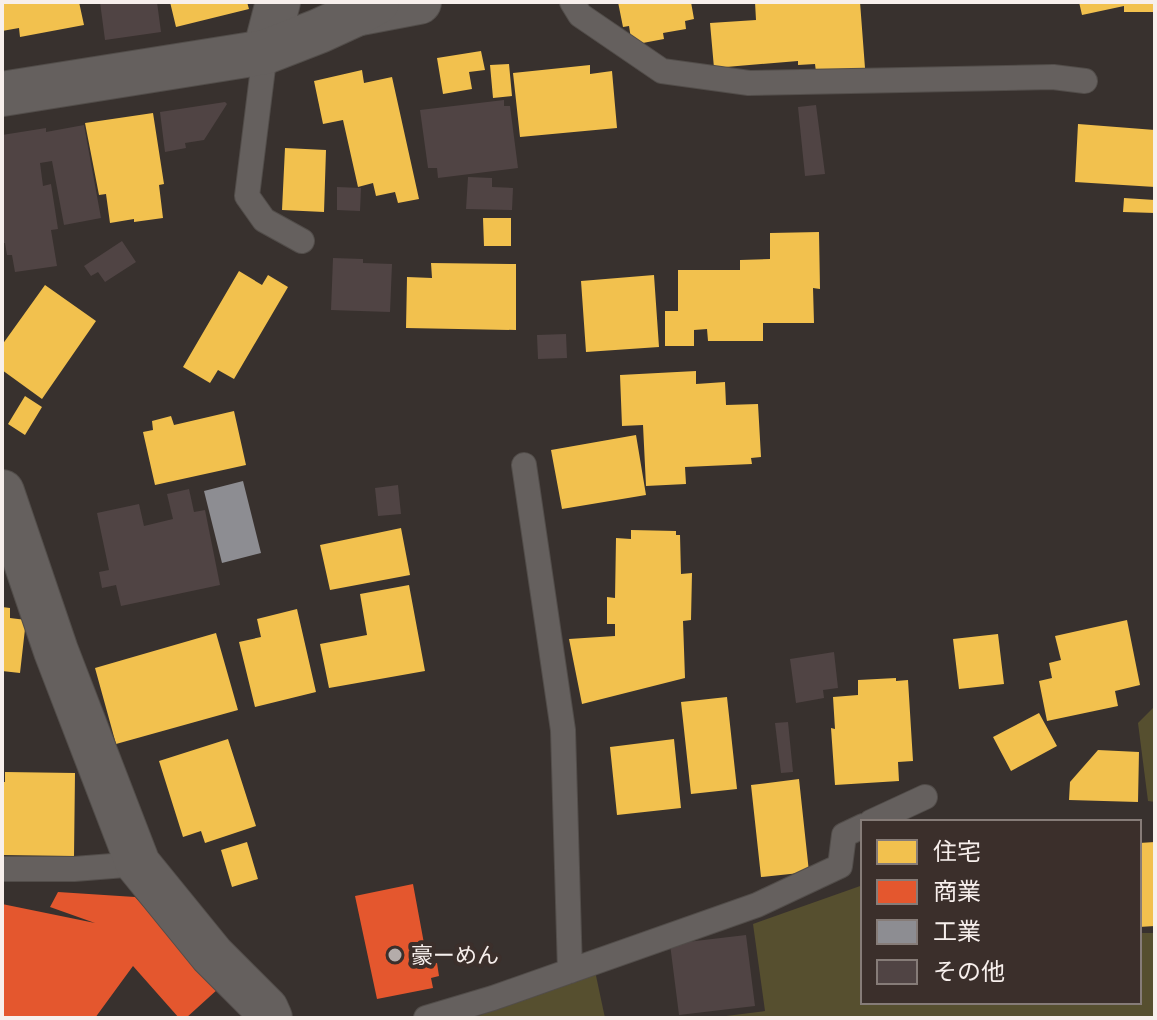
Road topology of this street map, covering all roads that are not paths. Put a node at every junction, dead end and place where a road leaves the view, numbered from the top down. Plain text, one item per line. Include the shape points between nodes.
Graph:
1 (278, 2) edge
2 (419, 2) edge
3 (572, 2) edge
4 (366, 8) edge
5 (265, 52) junction
6 (1085, 81) dead end
7 (2, 94) edge
8 (302, 241) dead end
9 (524, 465) dead end
10 (2, 492) edge
11 (925, 797) dead end
12 (875, 820) edge
13 (861, 827) edge
14 (138, 864) junction
15 (2, 869) edge
16 (570, 971) junction
17 (270, 1018) edge
18 (426, 1018) edge

1 - 5 street
2 - 4 street
3 - 6 lane via 580,15 662,71 749,83 1053,77
4 - 5 street
5 - 7 street
5 - 8 lane via 247,196 264,220
9 - 16 lane via 563,730
10 - 14 street
11 - 12 lane
13 - 16 lane via 844,835 840,866 757,905
14 - 15 lane
14 - 17 street
16 - 18 lane

